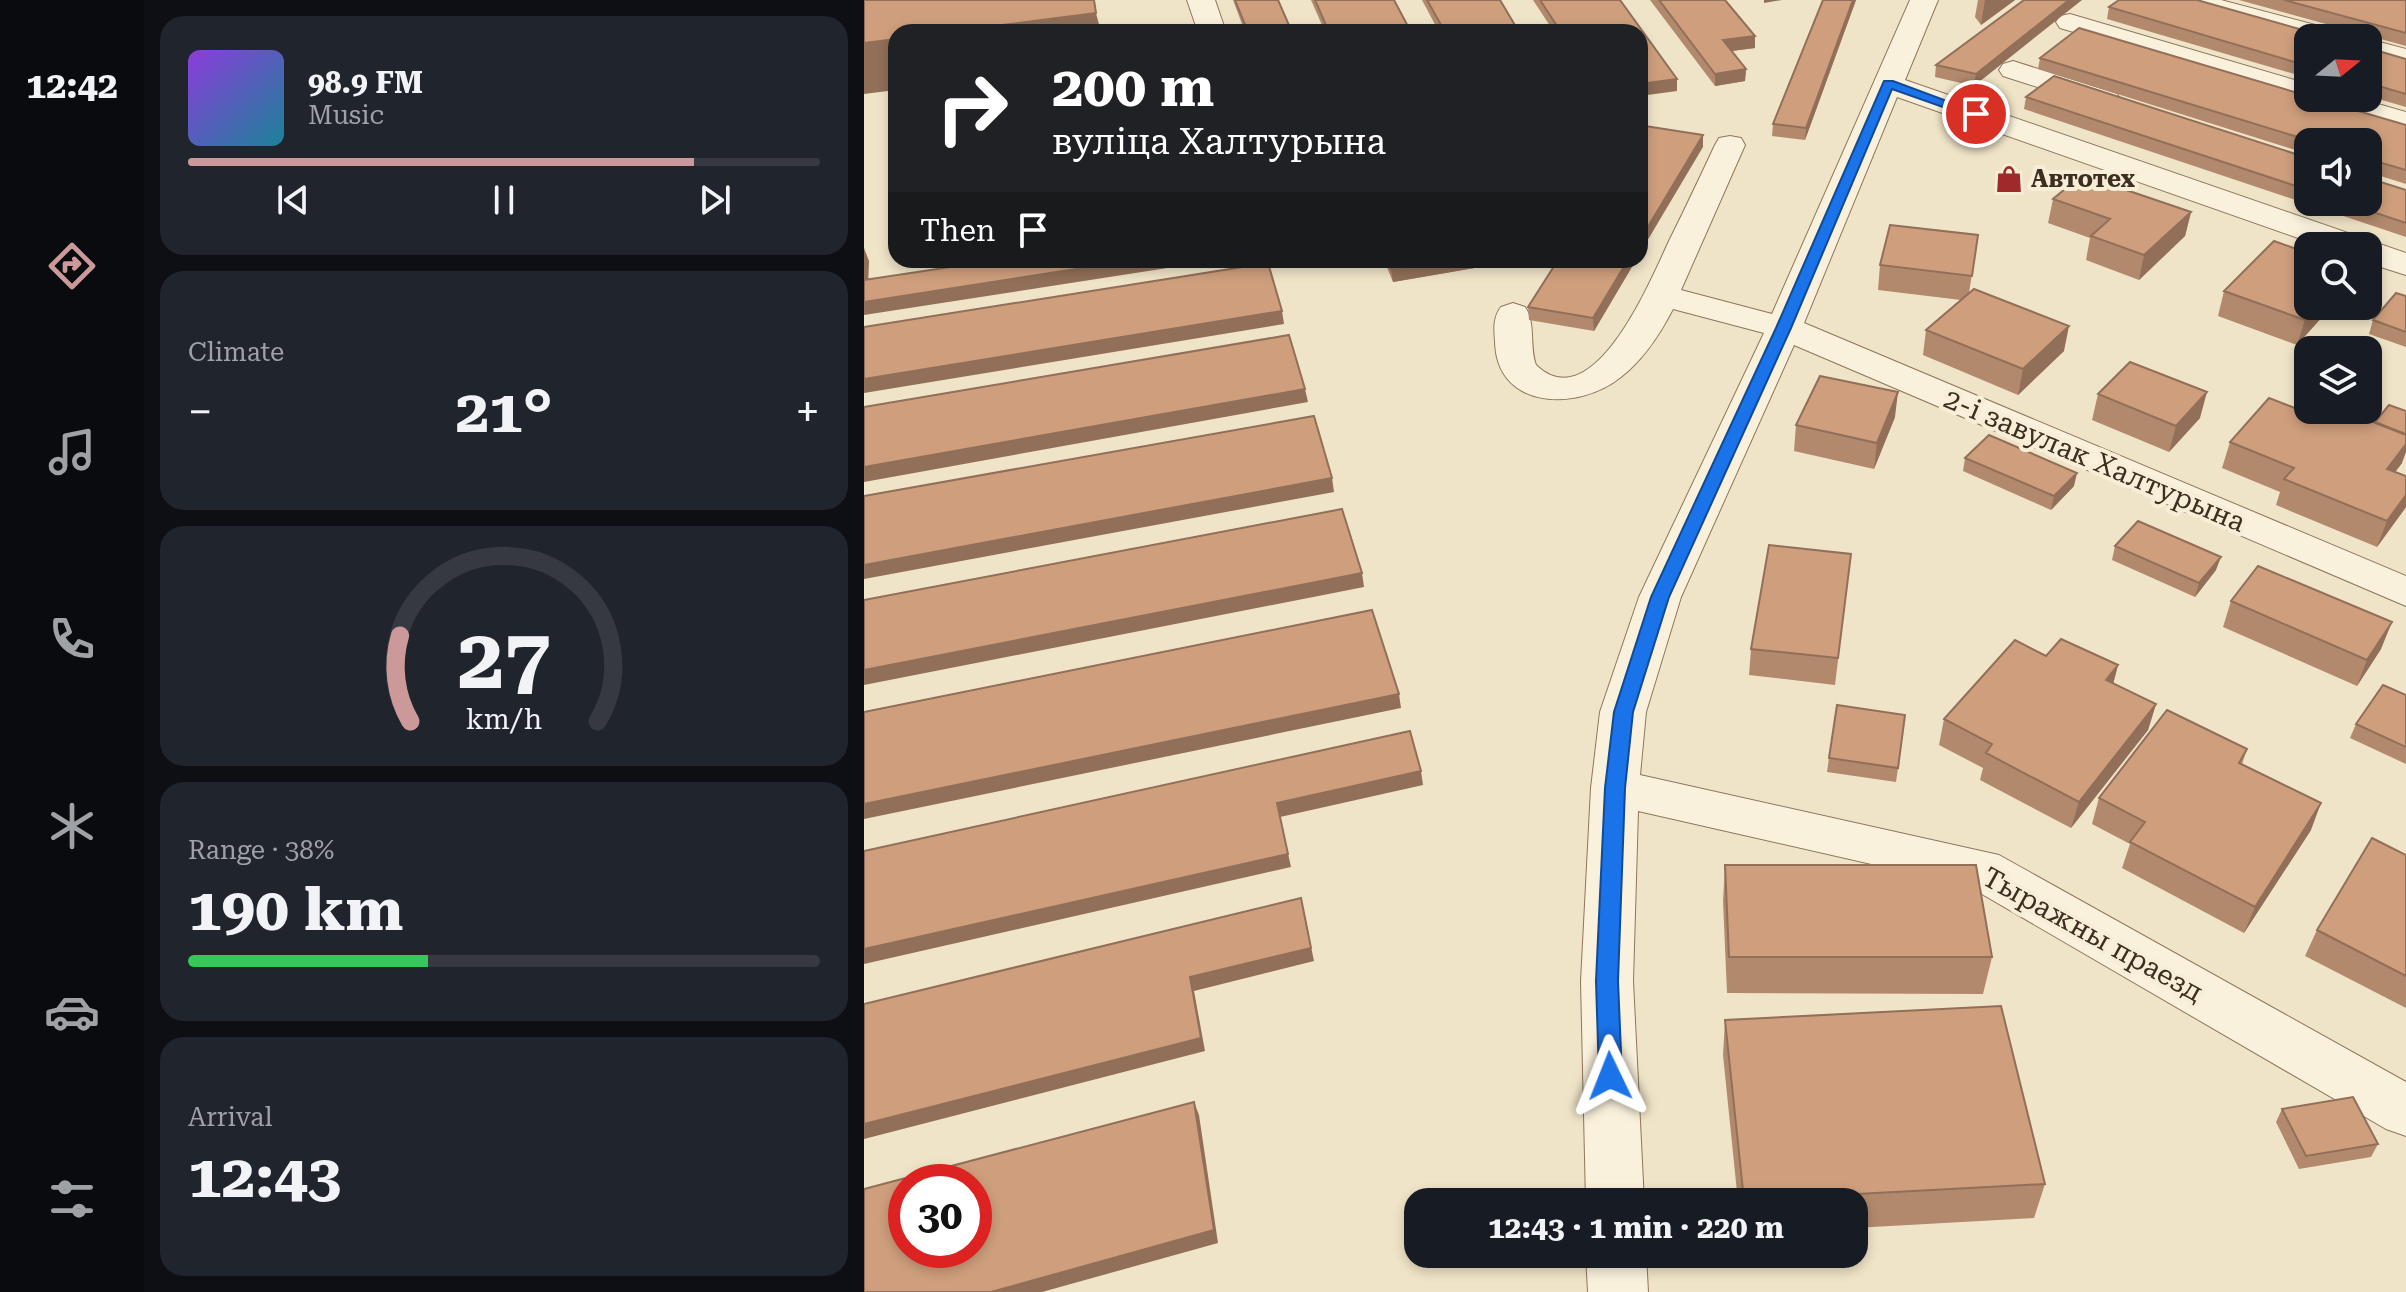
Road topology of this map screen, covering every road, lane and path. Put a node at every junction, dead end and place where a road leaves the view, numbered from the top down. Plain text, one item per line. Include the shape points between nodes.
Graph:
1 (1201, 0) edge
2 (1924, 0) edge
3 (2096, 0) edge
4 (2190, 0) edge
5 (2070, 22) junction
6 (1209, 24) edge
7 (2294, 28) edge
8 (2382, 52) edge
9 (2406, 58) edge
10 (1889, 84) junction
11 (2294, 89) edge
12 (2131, 108) edge
13 (2372, 112) edge
14 (2406, 122) edge
15 (1730, 145) dead end
16 (2313, 232) edge
17 (2382, 256) edge
18 (2406, 265) edge
19 (1661, 295) junction
20 (1513, 314) dead end
21 (1784, 328) junction
22 (2406, 592) edge
23 (1615, 788) junction
24 (2406, 1111) edge
25 (1614, 1188) edge
26 (1617, 1268) edge
27 (1618, 1292) edge

1 - 6 street
2 - 10 street
3 - 5 street
4 - 7 street
5 - 11 street
5 - 12 street via 2013,70
8 - 9 street
10 - 16 street
10 - 21 street
13 - 14 street
15 - 19 street
17 - 18 street
19 - 20 street via 1637,339 1598,378 1568,388 1546,388 1526,380 1511,355
19 - 21 street, 2-і завулак Халтурына
21 - 22 street, 2-і завулак Халтурына
21 - 23 street via 1660,597 1623,712
23 - 24 street, Тыражны праезд via 1981,869
23 - 25 street via 1607,981
26 - 27 street

